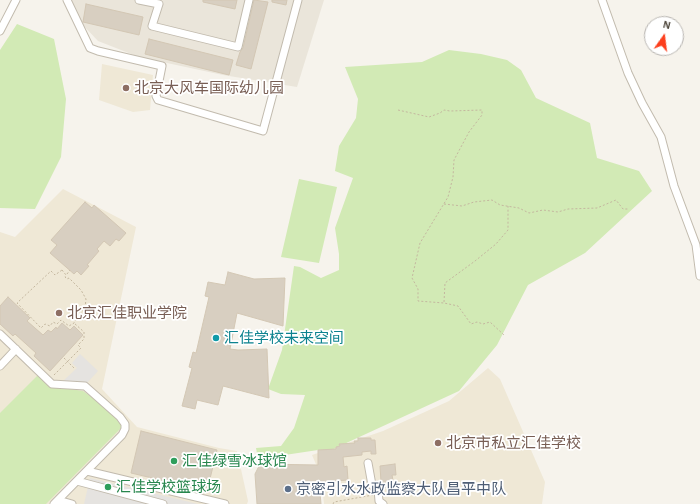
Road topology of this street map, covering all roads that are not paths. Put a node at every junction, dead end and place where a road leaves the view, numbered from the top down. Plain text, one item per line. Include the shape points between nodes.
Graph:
1 (16, 0) edge
2 (67, 0) edge
3 (139, 0) edge
4 (249, 0) edge
5 (298, 0) edge
6 (602, 0) edge
7 (0, 31) edge
8 (700, 276) edge
9 (0, 334) edge
10 (16, 349) junction
11 (0, 366) edge
12 (368, 463) dead end
13 (87, 471) junction
14 (77, 481) junction
15 (56, 502) edge
16 (72, 504) edge
17 (163, 504) edge
18 (225, 504) edge
19 (383, 504) edge

1 - 7 street
2 - 5 street via 90,48 162,66 156,96 158,100 263,131
3 - 4 street via 159,4 152,26 238,46
6 - 8 street via 628,73 661,137 674,186 696,245
9 - 10 street
10 - 11 street
10 - 13 street via 52,384 85,386 125,424 122,435
12 - 19 street via 372,485 378,490 379,501
13 - 14 street
13 - 18 street
14 - 15 street
14 - 17 street
15 - 16 street

